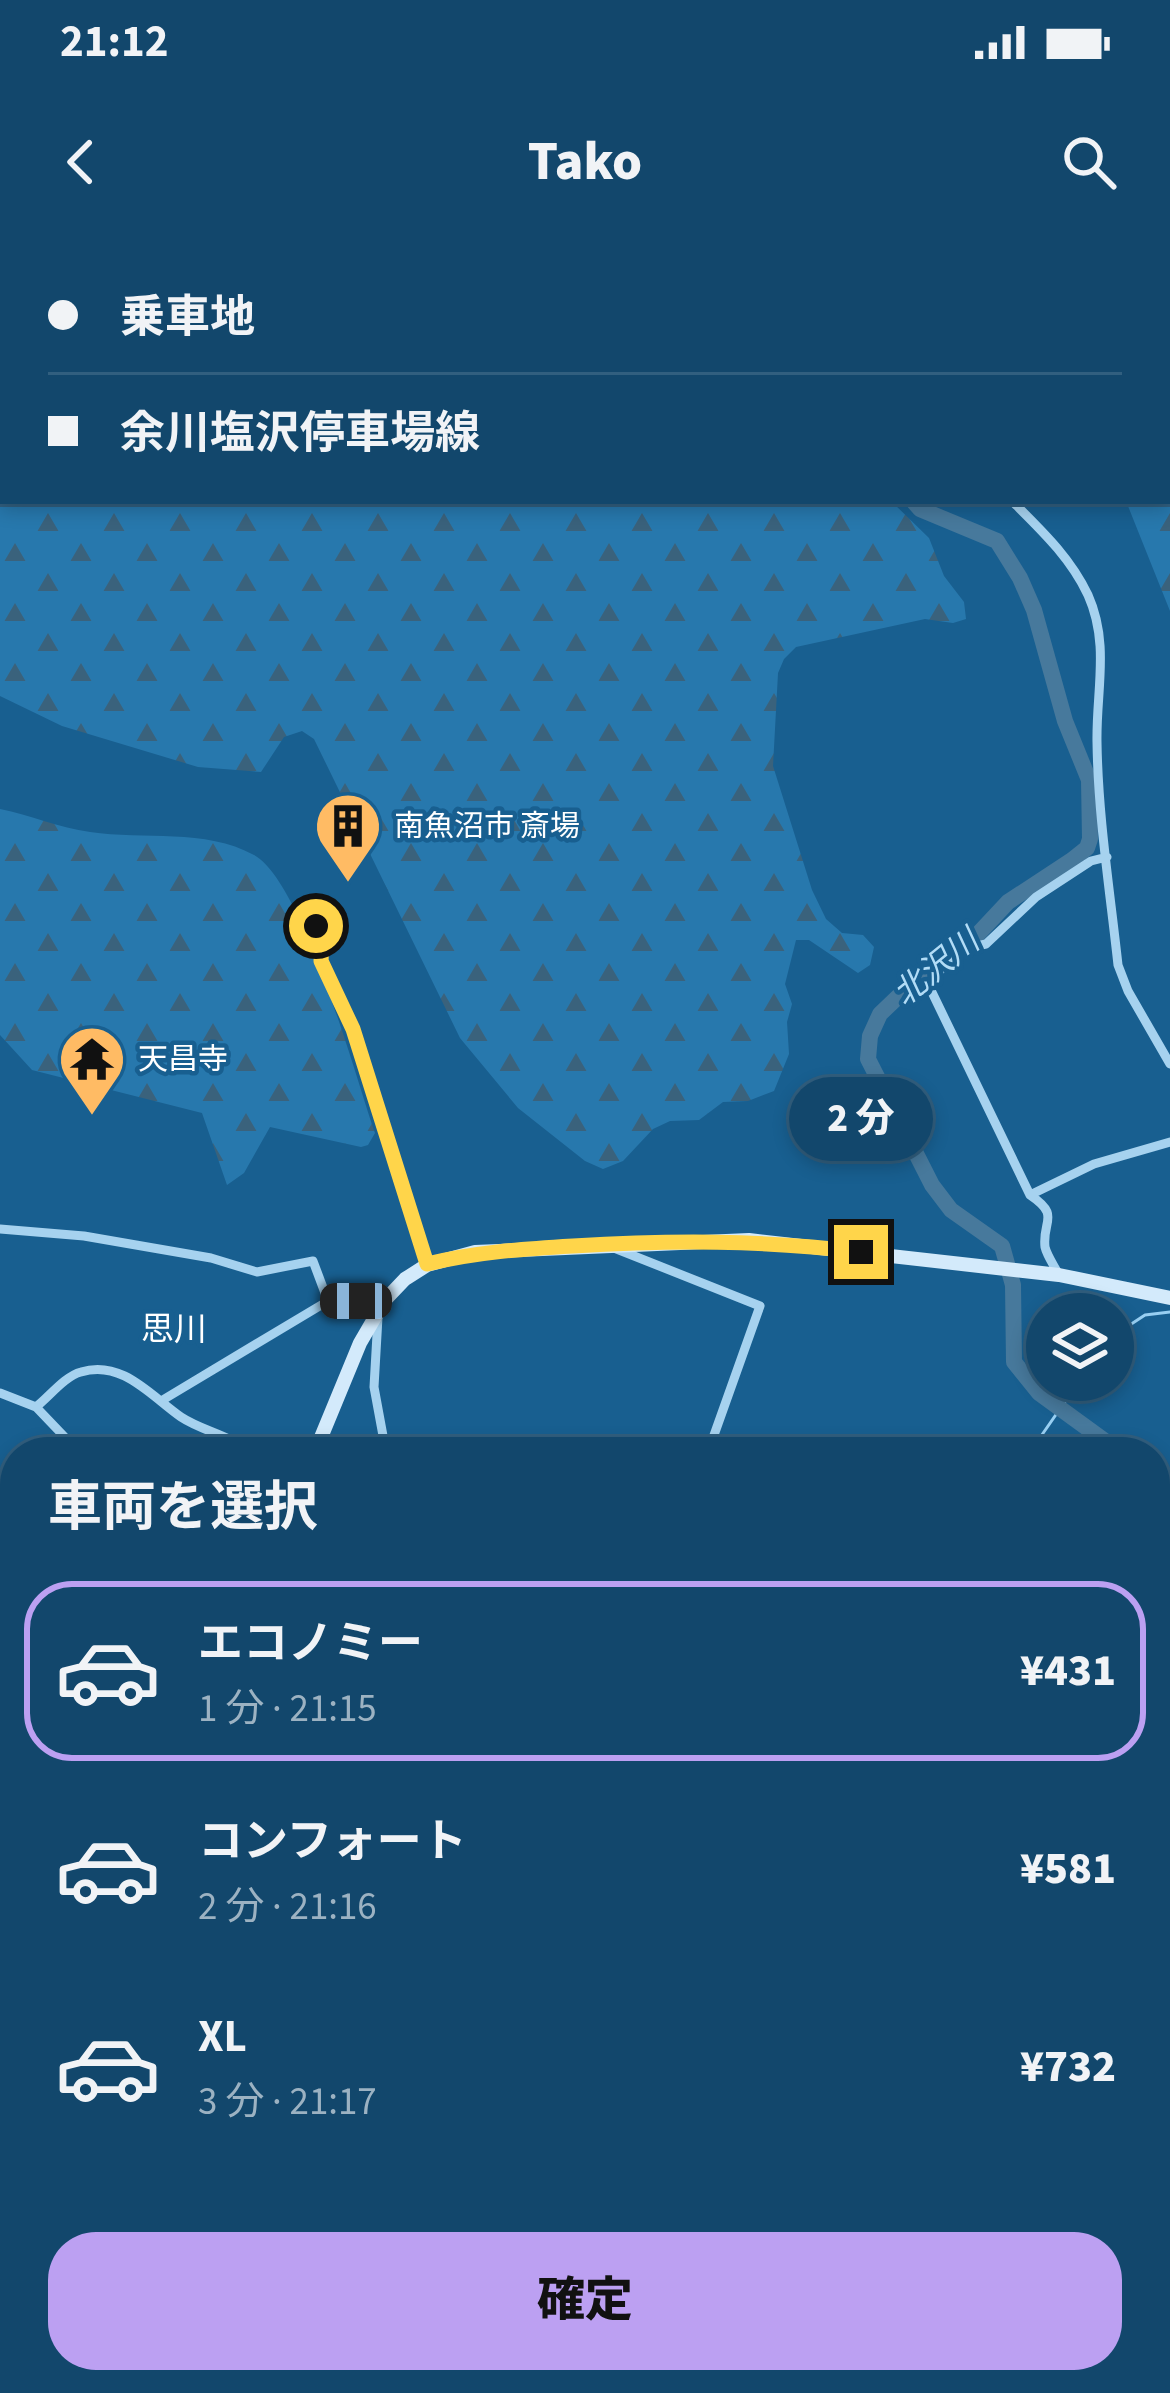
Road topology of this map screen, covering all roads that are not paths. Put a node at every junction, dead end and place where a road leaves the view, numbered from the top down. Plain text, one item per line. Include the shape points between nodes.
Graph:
1 (1015, 504) edge
2 (1107, 857) junction
3 (316, 926) dead end
4 (1170, 1064) edge
5 (1170, 1142) edge
6 (1030, 1195) junction
7 (0, 1229) edge
8 (604, 1244) junction
9 (427, 1264) junction
10 (1059, 1275) junction
11 (1170, 1298) edge
12 (328, 1301) junction
13 (381, 1306) junction
14 (0, 1393) edge
15 (161, 1401) junction
16 (36, 1407) junction
17 (65, 1437) edge
18 (224, 1437) edge
19 (321, 1437) edge
20 (383, 1437) edge
21 (713, 1437) edge

1 - 2 street via 1062,551 1100,634 1096,739
2 - 4 street via 1118,964
2 - 6 street via 1036,897 986,944 958,950 928,984
3 - 9 street via 321,961 353,1029
5 - 6 street via 1094,1164
6 - 10 street via 1045,1205 1046,1248
7 - 12 street via 85,1236 256,1272 314,1261
8 - 9 main road via 475,1252
8 - 10 main road via 749,1240
8 - 21 street via 760,1306
9 - 13 main road
10 - 11 main road
12 - 13 street
12 - 15 street
13 - 19 main road
13 - 20 street via 374,1387
14 - 16 street
15 - 16 street via 135,1379 96,1370 77,1372
15 - 18 street
16 - 17 street

